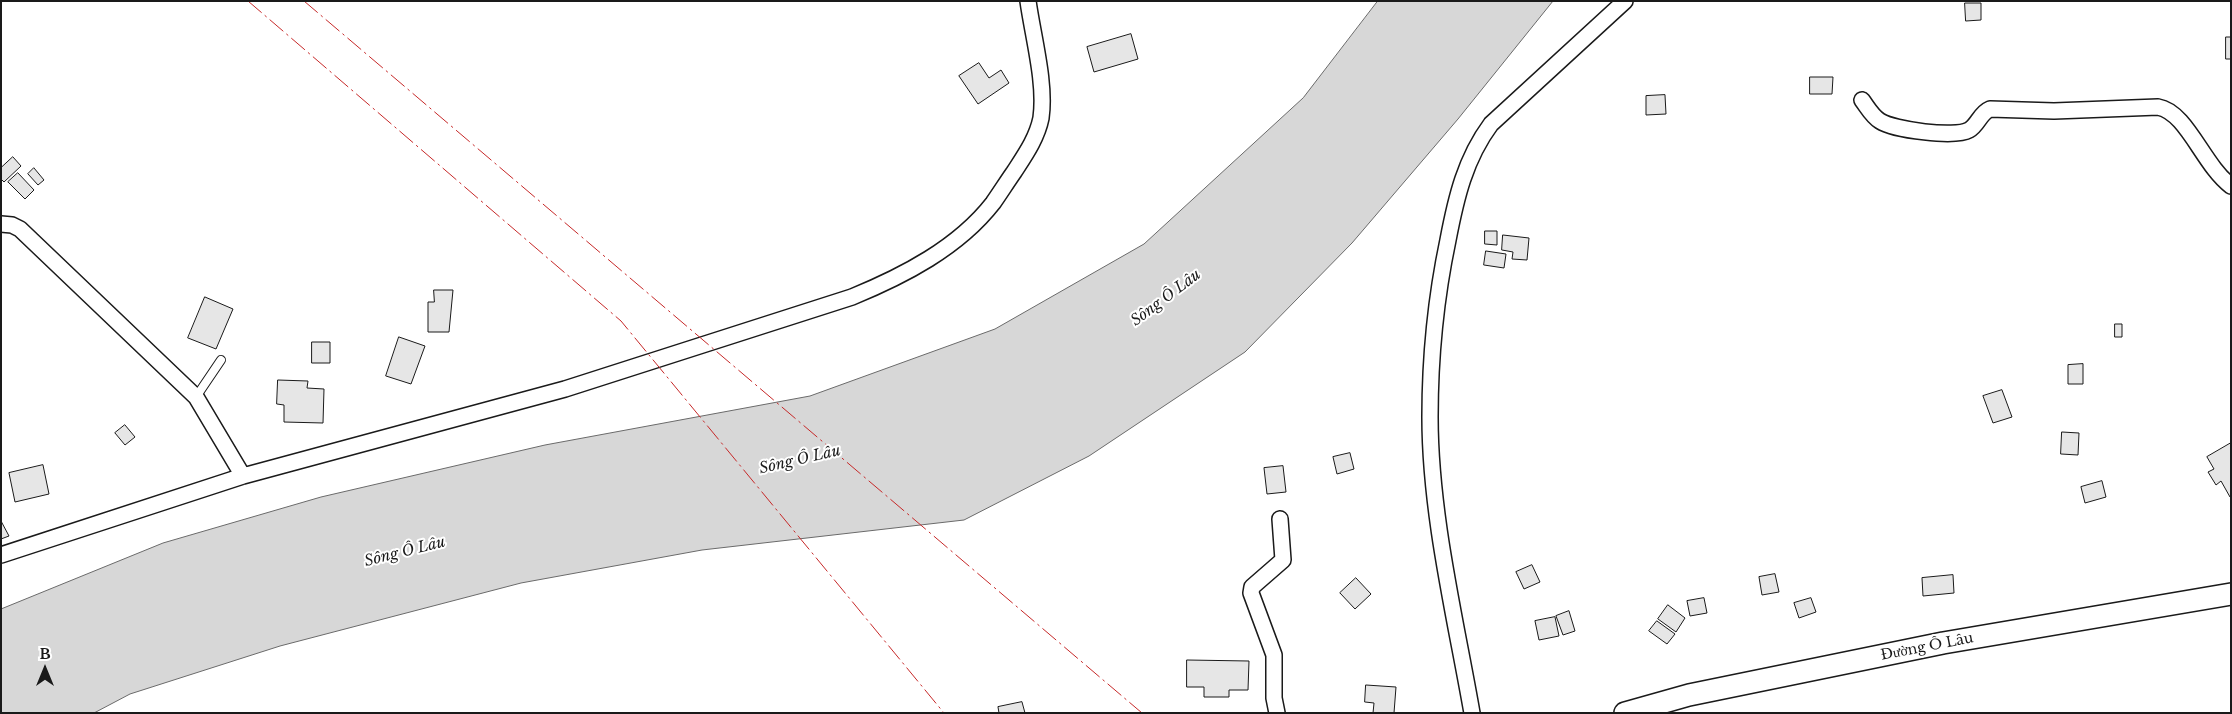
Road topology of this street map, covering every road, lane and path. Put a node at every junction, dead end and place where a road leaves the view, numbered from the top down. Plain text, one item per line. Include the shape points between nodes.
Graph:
1 (1028, 1) edge
2 (1625, 1) edge
3 (1862, 100) dead end
4 (2231, 186) edge
5 (3, 221) edge
6 (222, 360) dead end
7 (196, 397) junction
8 (243, 476) junction
9 (1280, 519) dead end
10 (1, 555) edge
11 (2231, 594) edge
12 (1277, 713) edge
13 (1472, 713) edge
14 (1625, 713) edge

1 - 8 street via 1041,88 1037,132 992,204 926,261 852,297 565,389
2 - 13 street via 1491,124 1478,140 1469,160 1455,204 1438,292 1430,417 1440,526
3 - 4 street via 1872,114 1891,126 1958,133 1970,130 1990,109 2167,108 2179,119 2213,170
5 - 7 street via 20,229
6 - 7 lane
7 - 8 street
8 - 10 street
9 - 12 street via 1283,560 1252,587 1251,593 1274,655
11 - 14 main road, Đường Ô Lâu via 1943,643 1689,695

